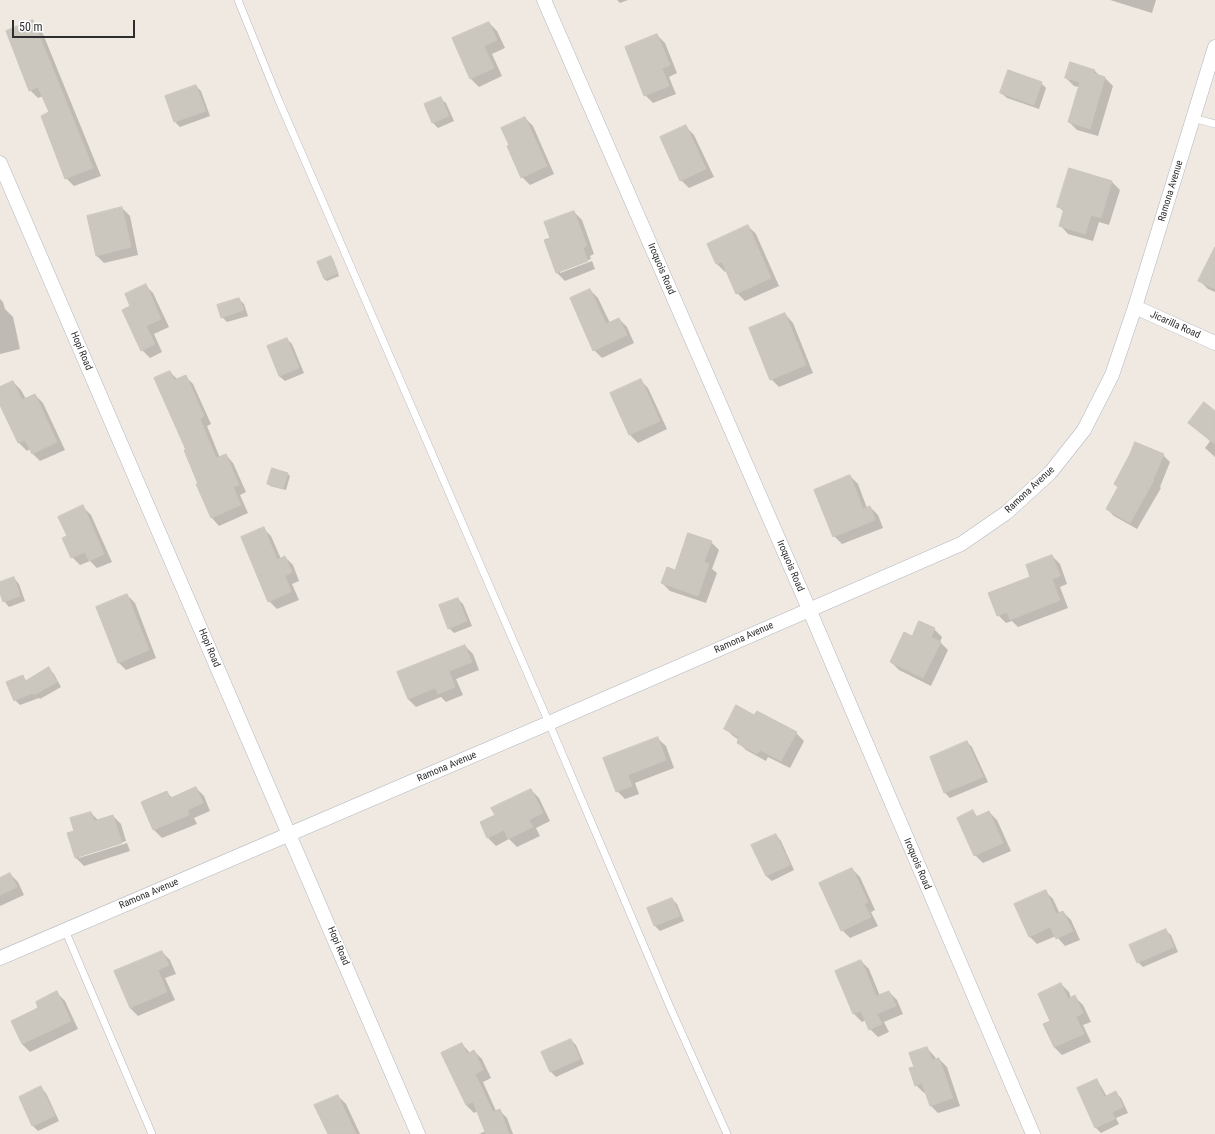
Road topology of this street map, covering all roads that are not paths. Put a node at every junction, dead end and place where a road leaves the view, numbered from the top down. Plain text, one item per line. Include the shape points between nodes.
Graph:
1 (238, 0) edge
2 (544, 0) edge
3 (1215, 47) edge
4 (1193, 118) junction
5 (1215, 124) edge
6 (0, 163) edge
7 (1135, 307) junction
8 (1215, 343) edge
9 (809, 609) junction
10 (549, 723) junction
11 (290, 834) junction
12 (64, 930) junction
13 (0, 958) edge
14 (152, 1134) edge
15 (418, 1134) edge
16 (728, 1134) edge
17 (1032, 1134) edge

1 - 10 lane via 279,101
2 - 9 street, Iroquois Road
3 - 4 street, Ramona Avenue
4 - 5 lane
4 - 7 street, Ramona Avenue
6 - 11 street, Hopi Road
7 - 8 street, Jicarilla Road
7 - 9 street, Ramona Avenue via 1112,375 1084,430 1050,473 1006,513 961,544
9 - 10 street, Ramona Avenue
9 - 17 street, Iroquois Road
10 - 11 street, Ramona Avenue
10 - 16 lane via 670,1007
11 - 12 street, Ramona Avenue
11 - 15 street, Hopi Road
12 - 13 street, Ramona Avenue
12 - 14 lane

